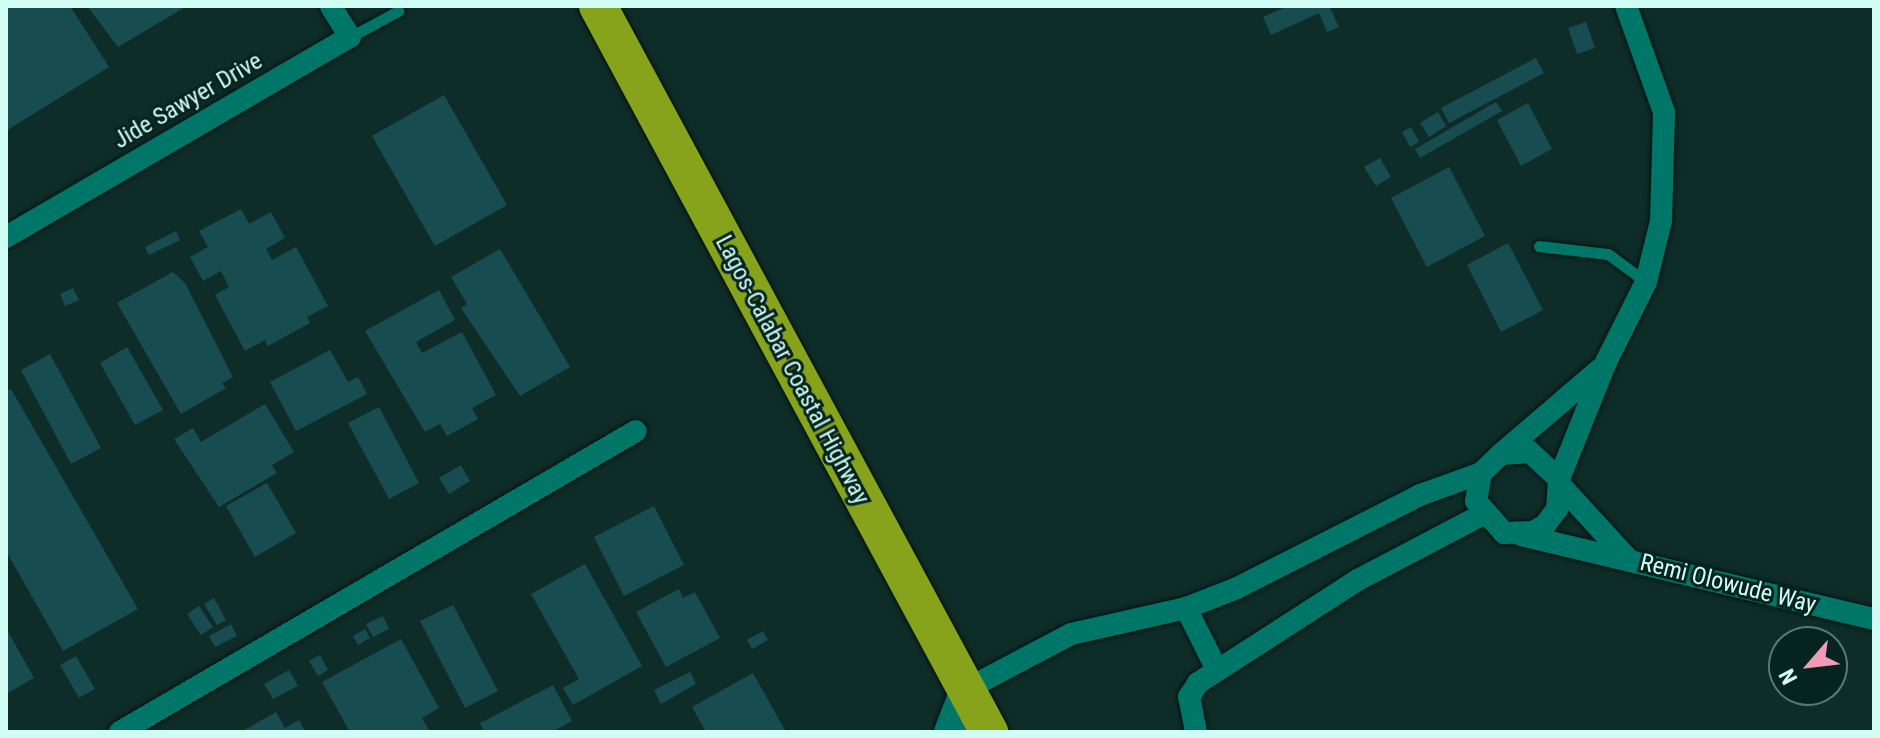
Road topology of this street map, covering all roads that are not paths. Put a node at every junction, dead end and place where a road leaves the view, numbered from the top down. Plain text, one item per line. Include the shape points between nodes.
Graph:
1 (331, 6) edge
2 (598, 6) edge
3 (1626, 6) edge
4 (398, 11) dead end
5 (350, 37) junction
6 (6, 237) edge
7 (1539, 246) dead end
8 (1646, 282) junction
9 (1606, 362) junction
10 (636, 431) dead end
11 (1501, 454) junction
12 (1481, 473) junction
13 (1560, 483) junction
14 (1482, 515) junction
15 (1518, 535) junction
16 (1628, 559) junction
17 (1186, 608) junction
18 (1874, 619) edge
19 (1217, 670) junction
20 (965, 690) junction
21 (120, 732) edge
22 (949, 732) edge
23 (989, 732) edge
24 (1196, 732) edge

1 - 5 street
2 - 20 highway, Lagos-Calabar Coastal Highway
3 - 8 street via 1664,112 1661,221
4 - 5 lane, Jide Sawyer Drive
5 - 6 street, Jide Sawyer Drive
7 - 8 lane via 1608,254
8 - 9 street
9 - 11 street via 1543,424
9 - 13 street
10 - 21 street
11 - 12 street
11 - 13 street via 1530,452
12 - 14 street via 1476,501
12 - 17 street via 1420,495
13 - 15 street via 1557,509 1545,525
13 - 16 street, Remi Olowude Way
14 - 15 street via 1504,533
14 - 19 street via 1358,580
15 - 16 street, Remi Olowude Way
16 - 18 street, Remi Olowude Way
17 - 19 street
17 - 20 street via 1071,634
19 - 24 street via 1189,697
20 - 22 main road
20 - 23 highway, Lagos-Calabar Coastal Highway

